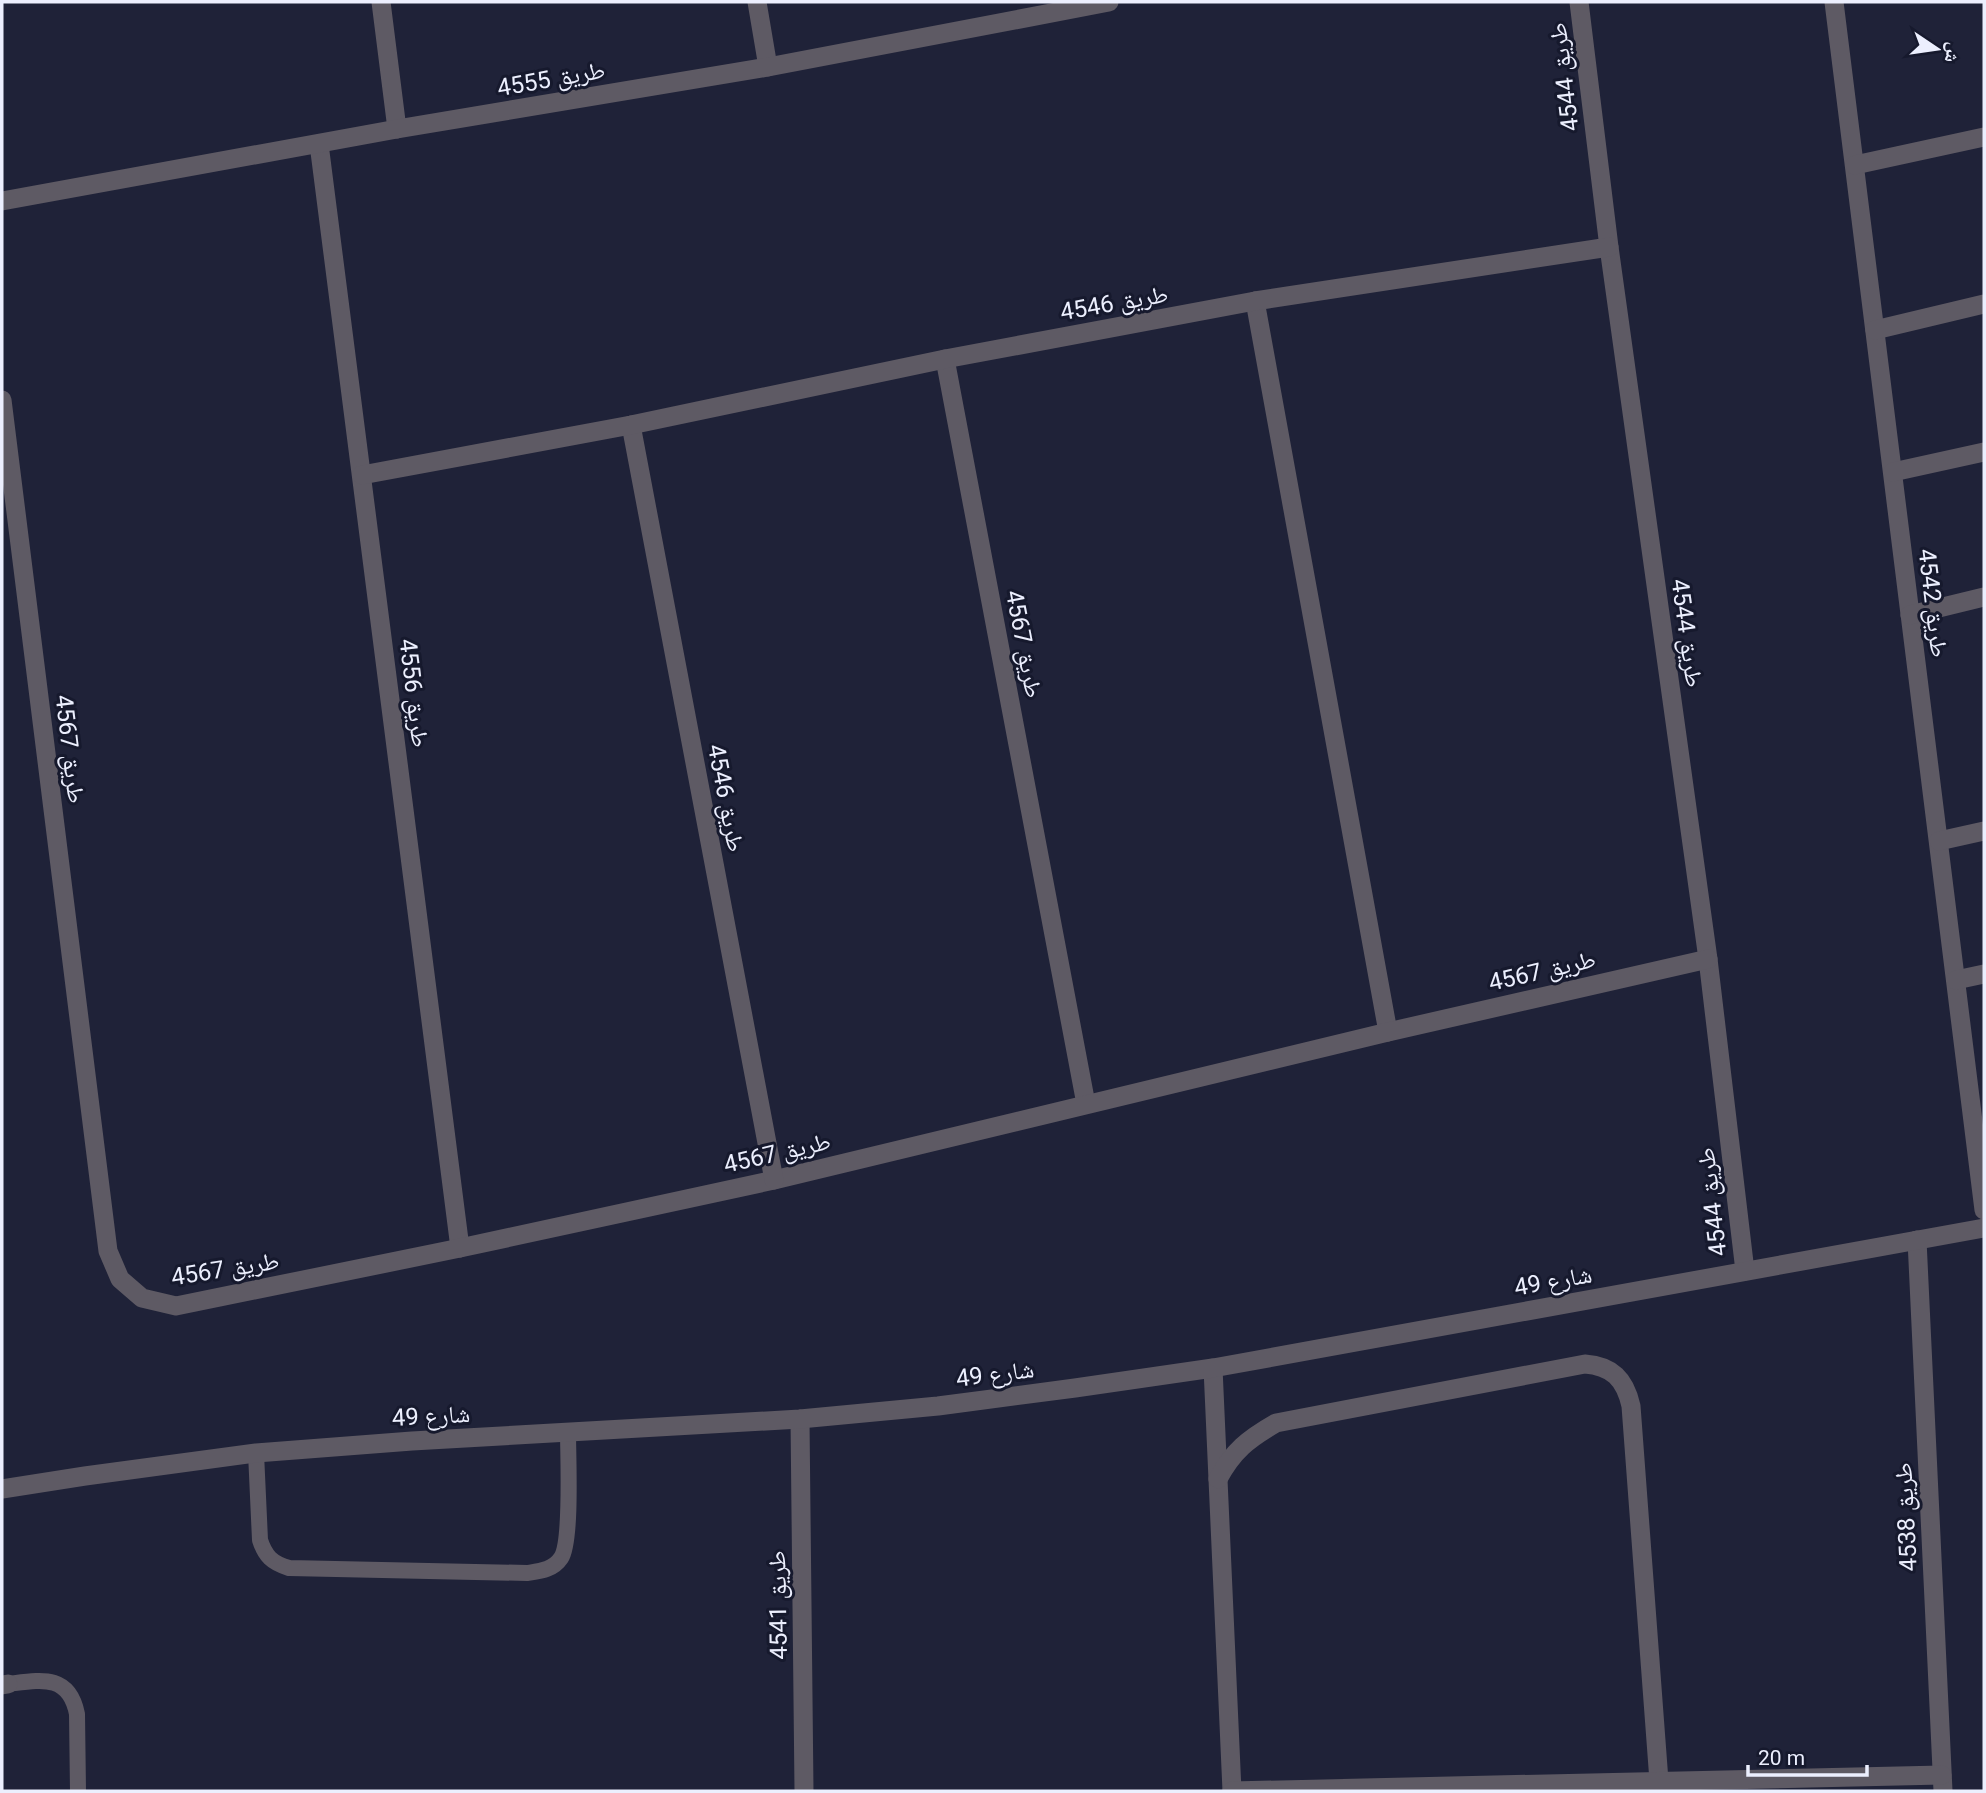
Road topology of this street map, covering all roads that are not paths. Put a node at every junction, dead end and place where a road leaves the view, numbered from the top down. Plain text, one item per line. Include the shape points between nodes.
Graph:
1 (381, 2) edge
2 (757, 2) edge
3 (1109, 2) edge
4 (1579, 2) edge
5 (1834, 2) edge
6 (768, 67) junction
7 (397, 130) junction
8 (1984, 137) edge
9 (319, 144) junction
10 (1855, 165) junction
11 (2, 201) edge
12 (1609, 247) junction
13 (1255, 301) junction
14 (1984, 304) edge
15 (1875, 330) junction
16 (945, 359) junction
17 (2, 400) edge
18 (631, 425) junction
19 (1984, 452) edge
20 (1893, 472) junction
21 (362, 475) junction
22 (1984, 597) edge
23 (1910, 615) junction
24 (1984, 831) edge
25 (1939, 841) junction
26 (1708, 959) junction
27 (1984, 974) edge
28 (1956, 980) junction
29 (1388, 1032) junction
30 (1086, 1104) junction
31 (774, 1180) junction
32 (1984, 1210) edge
33 (1984, 1228) edge
34 (1917, 1240) junction
35 (460, 1248) junction
36 (1745, 1271) junction
37 (1213, 1368) junction
38 (800, 1419) junction
39 (568, 1432) junction
40 (256, 1453) junction
41 (1218, 1479) junction
42 (2, 1489) edge
43 (5, 1685) edge
44 (1659, 1781) junction
45 (1942, 1783) edge
46 (78, 1791) edge
47 (804, 1791) edge
48 (1232, 1791) edge

1 - 7 street
2 - 6 street
3 - 6 street, طريق 4555
4 - 12 street, طريق 4544
5 - 10 street, طريق 4542
6 - 7 street, طريق 4555
7 - 9 street, طريق 4555
8 - 10 street
9 - 11 street, طريق 4555
9 - 21 street, طريق 4556
10 - 15 street, طريق 4542
12 - 13 street, طريق 4546
12 - 26 street, طريق 4544
13 - 16 street, طريق 4546
13 - 29 street
14 - 15 street
15 - 20 street, طريق 4542
16 - 18 street, طريق 4546
16 - 30 street, طريق 4567
17 - 35 street, طريق 4567 via 108,1251 120,1279 142,1298 176,1306
18 - 21 street, طريق 4546
18 - 31 street, طريق 4546
19 - 20 street
20 - 23 street, طريق 4542
21 - 35 street, طريق 4556
22 - 23 street
23 - 25 street, طريق 4542
24 - 25 street
25 - 28 street, طريق 4542
26 - 29 street, طريق 4567
26 - 36 street, طريق 4544
27 - 28 street
28 - 32 street, طريق 4542
29 - 30 street, طريق 4567
30 - 31 street, طريق 4567
31 - 35 street, طريق 4567
33 - 34 street, شارع 49
34 - 36 street, شارع 49
34 - 45 street, طريق 4538
36 - 37 street, شارع 49
37 - 38 street, شارع 49 via 938,1406
37 - 41 street
38 - 39 street, شارع 49
38 - 47 street, طريق 4541
39 - 40 street, شارع 49
39 - 40 lane via 568,1539 561,1558 547,1570 527,1573 275,1564 260,1540
40 - 42 street, شارع 49
41 - 44 street via 1239,1448 1276,1423 1585,1364 1611,1371 1628,1392 1631,1406
41 - 48 street
43 - 46 lane via 50,1681 69,1692 77,1714
44 - 45 street
44 - 48 street

